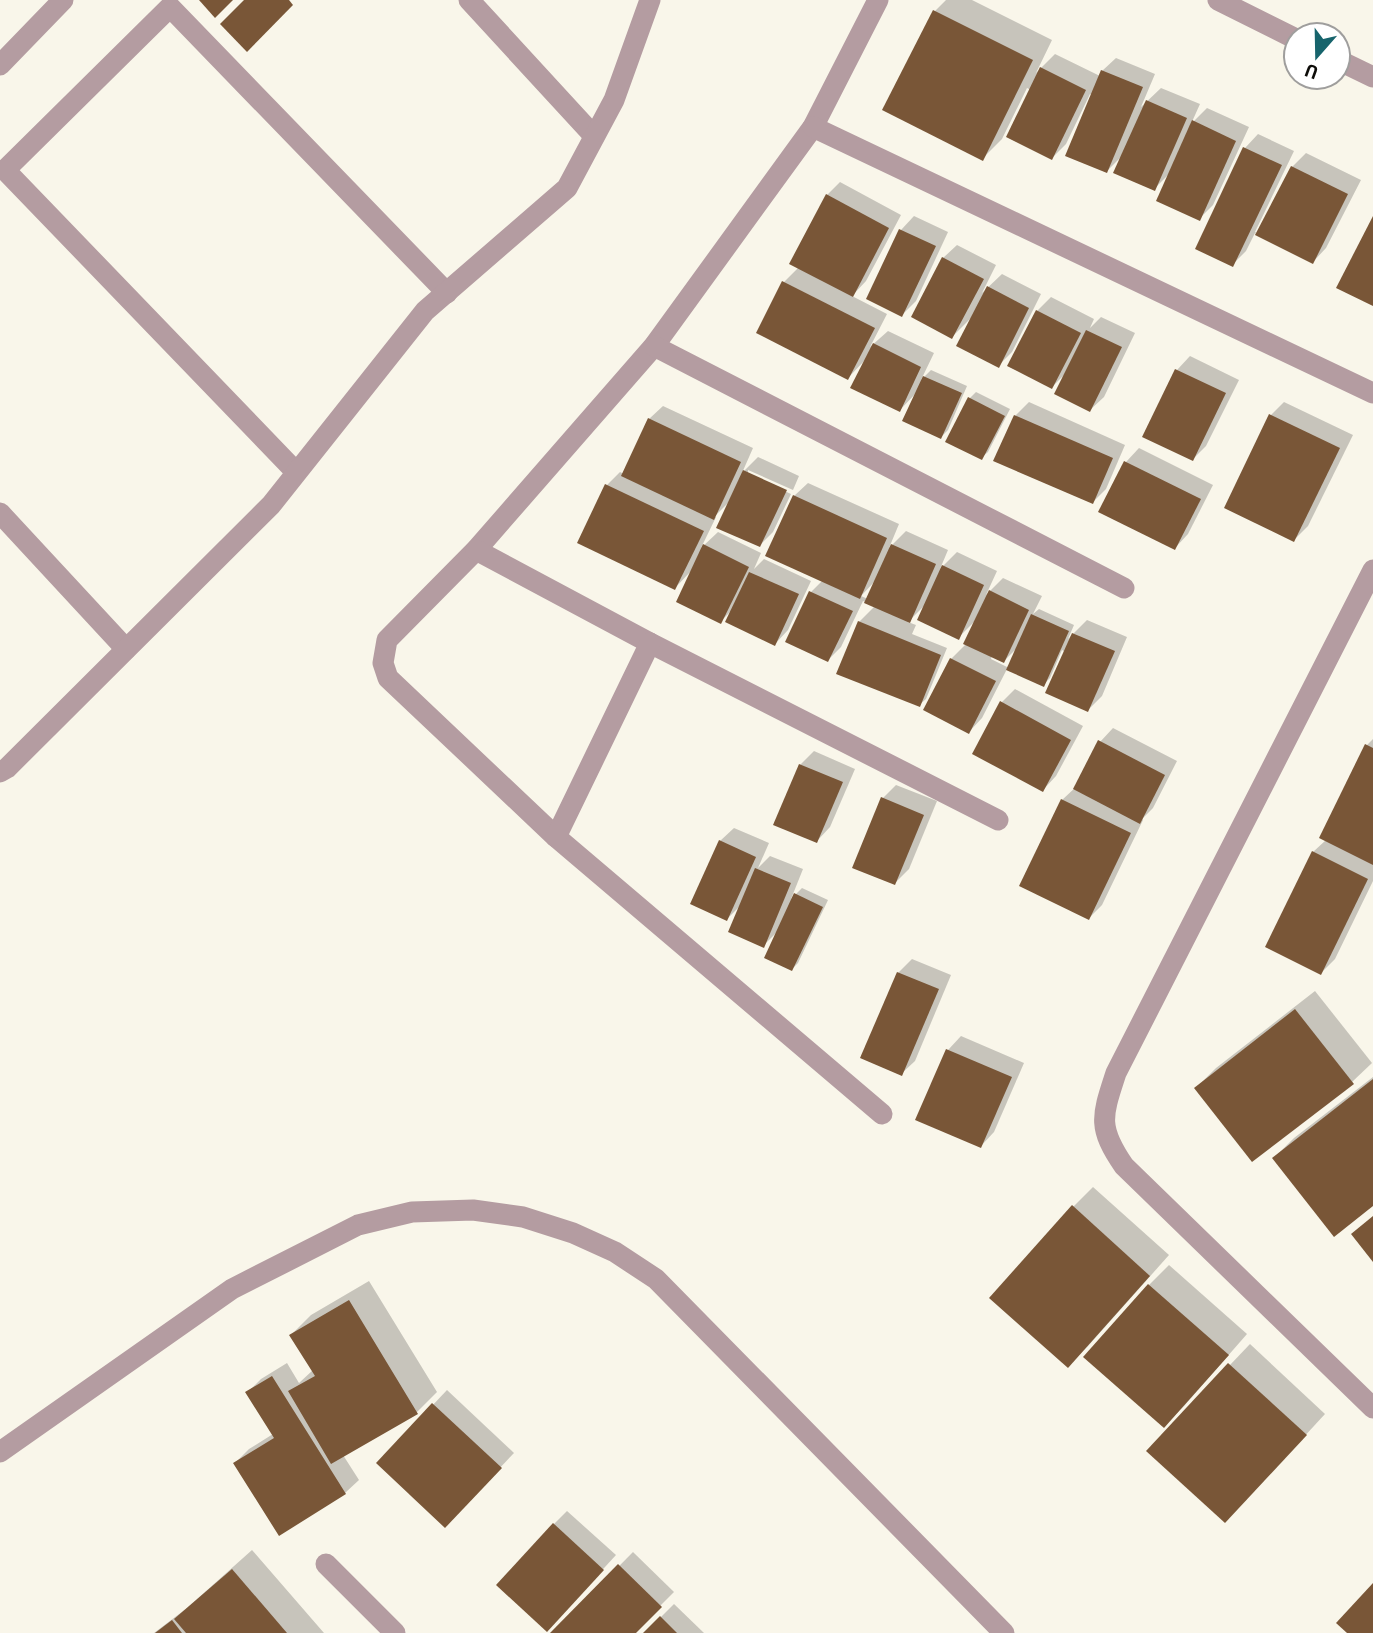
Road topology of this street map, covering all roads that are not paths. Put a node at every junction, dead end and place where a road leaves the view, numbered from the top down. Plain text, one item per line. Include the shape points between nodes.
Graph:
1 (63, 0) edge
2 (469, 0) edge
3 (650, 0) edge
4 (878, 0) edge
5 (1218, 0) edge
6 (1282, 32) edge
7 (0, 65) edge
8 (1352, 67) edge
9 (1373, 77) edge
10 (813, 127) junction
11 (594, 136) junction
12 (447, 293) junction
13 (654, 346) junction
14 (1373, 393) edge
15 (296, 472) junction
16 (0, 513) edge
17 (476, 550) junction
18 (1373, 570) edge
19 (1124, 588) dead end
20 (650, 643) junction
21 (126, 649) junction
22 (0, 772) edge
23 (998, 820) dead end
24 (556, 837) junction
25 (882, 1114) dead end
26 (1373, 1408) edge
27 (0, 1452) edge
28 (326, 1564) dead end
29 (396, 1633) edge
30 (1004, 1633) edge

1 - 7 street
2 - 11 street
3 - 11 street via 614,100
4 - 10 street
5 - 6 street
8 - 9 street
10 - 13 street
10 - 14 street
11 - 12 street via 566,188
12 - 15 street via 425,312
12 - 15 street via 170,6 5,170
13 - 17 street
13 - 19 street
15 - 21 street via 271,505
16 - 21 street
17 - 20 street
17 - 24 street via 387,640 383,663 388,678
18 - 26 street via 1116,1073 1104,1126 1124,1166
20 - 23 street
20 - 24 street
21 - 22 street
24 - 25 street
27 - 30 street via 232,1289 358,1225 412,1212 473,1210 523,1217 615,1252 656,1279
28 - 29 street

